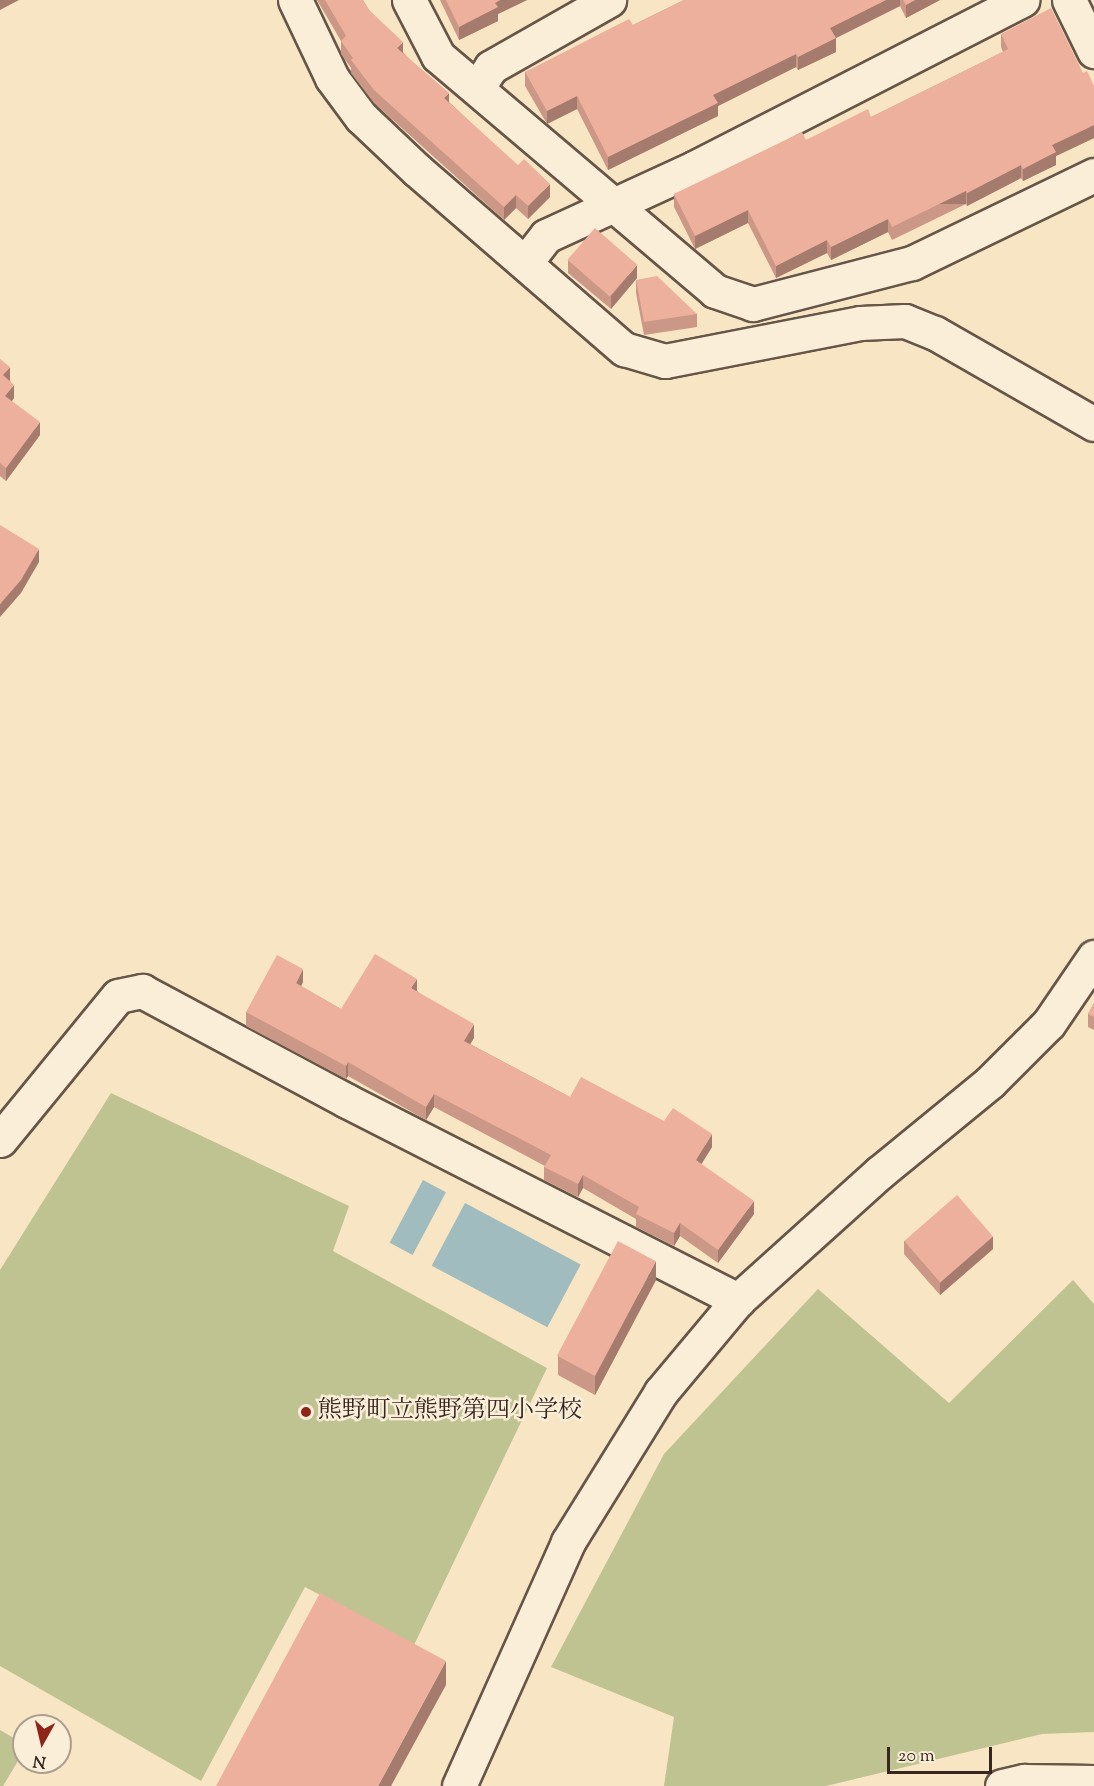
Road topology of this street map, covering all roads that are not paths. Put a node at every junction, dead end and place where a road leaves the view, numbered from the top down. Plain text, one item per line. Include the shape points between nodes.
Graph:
1 (295, 0) edge
2 (409, 0) edge
3 (609, 0) edge
4 (1022, 0) edge
5 (1069, 0) edge
6 (1094, 51) edge
7 (477, 88) junction
8 (1094, 175) edge
9 (613, 203) junction
10 (525, 263) junction
11 (1094, 424) edge
12 (1094, 957) edge
13 (0, 1140) edge
14 (738, 1300) junction
15 (1094, 1782) edge
16 (459, 1786) edge
17 (1002, 1786) edge

1 - 10 street via 332,78 361,117
2 - 7 street via 438,56
3 - 7 street via 491,67
4 - 9 street via 694,168
5 - 6 street
7 - 9 street
8 - 9 street via 912,263 753,303 715,291
9 - 10 street via 546,236
10 - 11 street via 624,349 665,361 860,323 905,321 935,333
12 - 14 street via 1049,1023 990,1082 879,1173
13 - 14 street via 118,996 142,992
14 - 16 street via 661,1392 568,1542
15 - 17 street via 1024,1781

